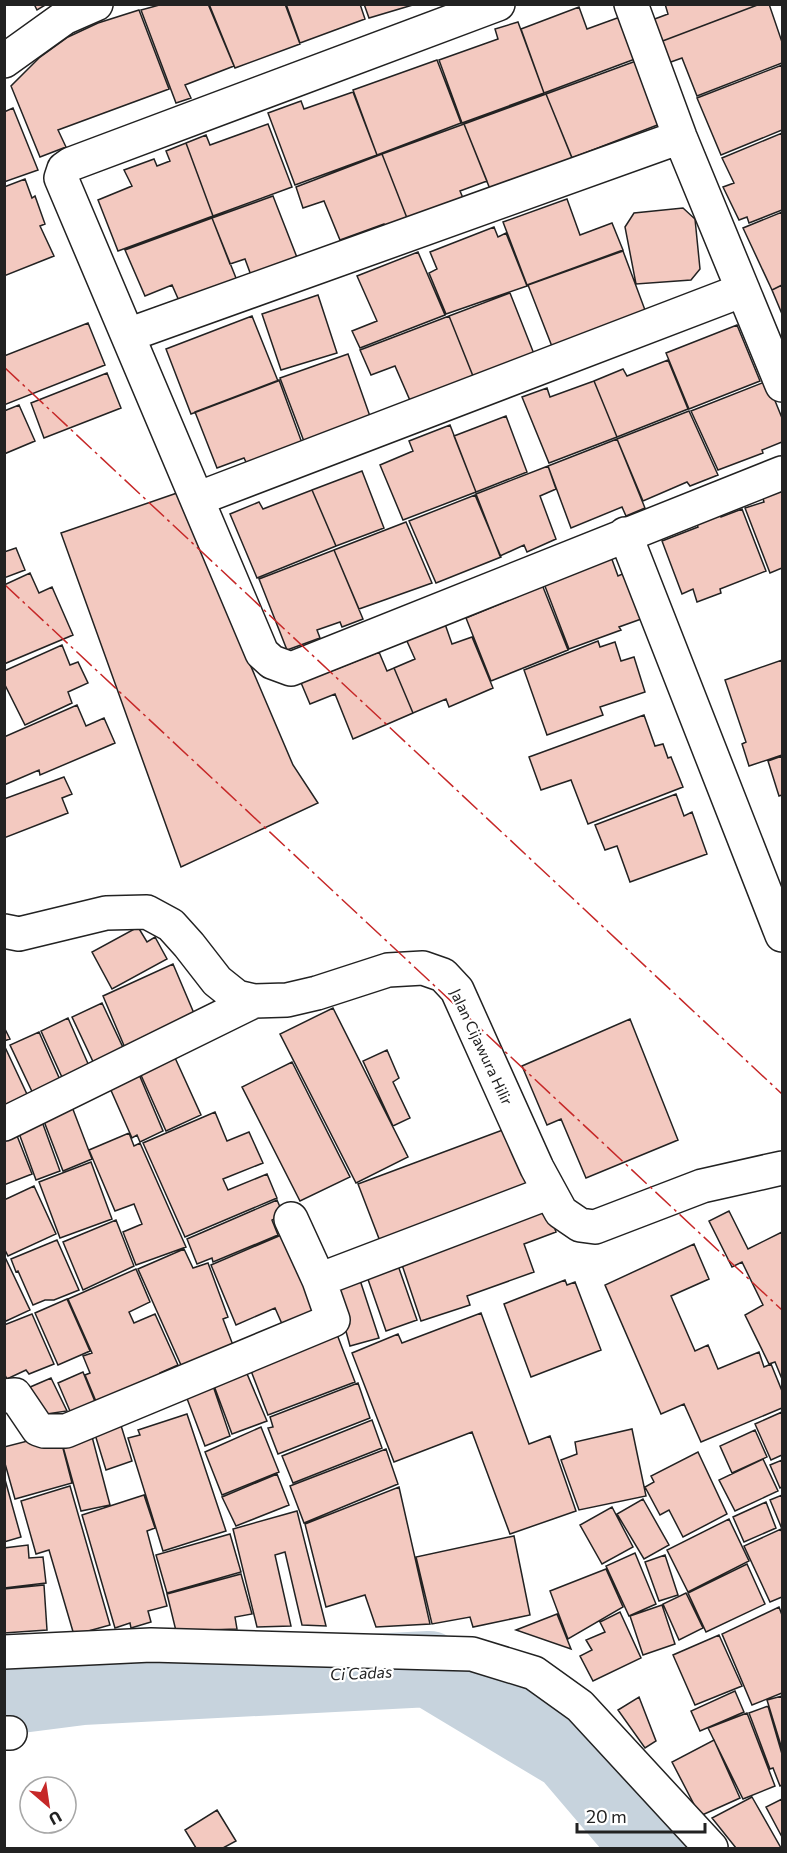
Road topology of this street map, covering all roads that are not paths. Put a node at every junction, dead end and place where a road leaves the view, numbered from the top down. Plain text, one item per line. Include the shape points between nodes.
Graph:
1 (96, 4) edge
2 (498, 4) edge
3 (630, 4) edge
4 (4, 61) edge
5 (680, 137) junction
6 (743, 290) junction
7 (128, 334) junction
8 (783, 385) edge
9 (783, 472) edge
10 (197, 499) junction
11 (626, 534) junction
12 (783, 935) edge
13 (9, 936) edge
14 (255, 1000) junction
15 (4, 1124) edge
16 (783, 1168) edge
17 (550, 1192) junction
18 (291, 1219) dead end
19 (319, 1280) junction
20 (4, 1396) edge
21 (4, 1652) edge
22 (711, 1848) edge

1 - 4 street via 64,18
2 - 7 street via 71,164 64,170 61,178
3 - 5 street
5 - 6 street
5 - 7 street
6 - 8 street
6 - 10 street
7 - 10 street
9 - 11 street
10 - 11 street via 262,653 272,662 291,669
11 - 12 street
13 - 14 street, Jalan Cijawura Hilir via 106,914 147,912 171,925 217,981 237,997
14 - 15 street
14 - 17 street, Jalan Cijawura Hilir via 307,996 388,970 423,968 443,975 457,990
16 - 17 street, Jalan Cijawura Hilir via 702,1186 595,1227 580,1225 561,1212
17 - 19 street
18 - 19 street
19 - 20 street via 333,1320 66,1431 38,1429 15,1395
21 - 22 street via 152,1645 472,1654 534,1673 580,1706

